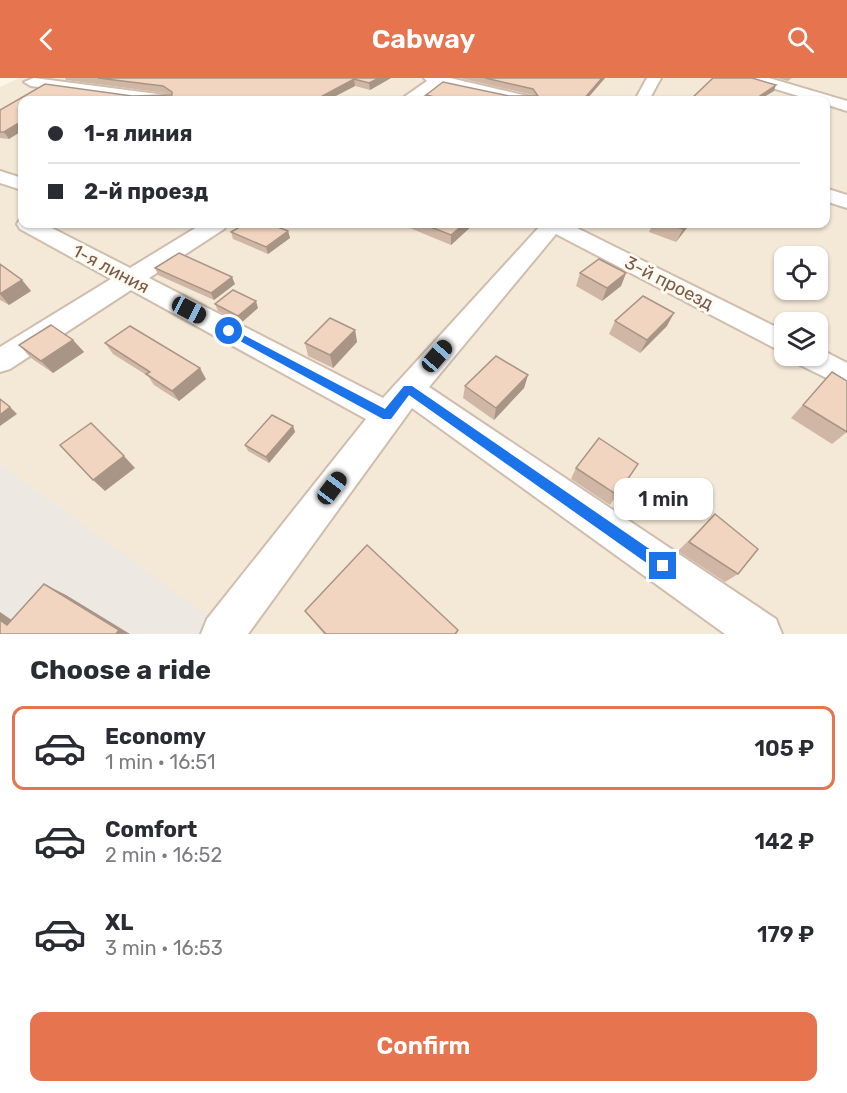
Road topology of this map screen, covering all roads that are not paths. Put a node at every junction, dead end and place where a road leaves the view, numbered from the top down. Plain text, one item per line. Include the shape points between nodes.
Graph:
1 (654, 78) edge
2 (754, 78) edge
3 (437, 79) edge
4 (31, 82) dead end
5 (135, 96) edge
6 (413, 96) edge
7 (510, 96) edge
8 (644, 96) edge
9 (814, 96) edge
10 (830, 101) edge
11 (847, 106) edge
12 (0, 177) edge
13 (18, 183) edge
14 (830, 196) edge
15 (847, 202) edge
16 (36, 228) edge
17 (210, 228) edge
18 (549, 228) edge
19 (561, 228) edge
20 (130, 278) junction
21 (774, 338) edge
22 (0, 361) edge
23 (828, 366) edge
24 (847, 376) edge
25 (397, 402) junction
26 (222, 634) edge
27 (761, 634) edge

1 - 8 street
2 - 9 street
3 - 6 street
3 - 7 street
4 - 5 street
10 - 11 street
12 - 13 street
14 - 15 street
16 - 20 street, 1-я линия
17 - 20 street
18 - 25 street
19 - 21 street, 3-й проезд
20 - 22 street
20 - 25 street, 1-я линия
23 - 24 street
25 - 26 street
25 - 27 street, 1-я линия

